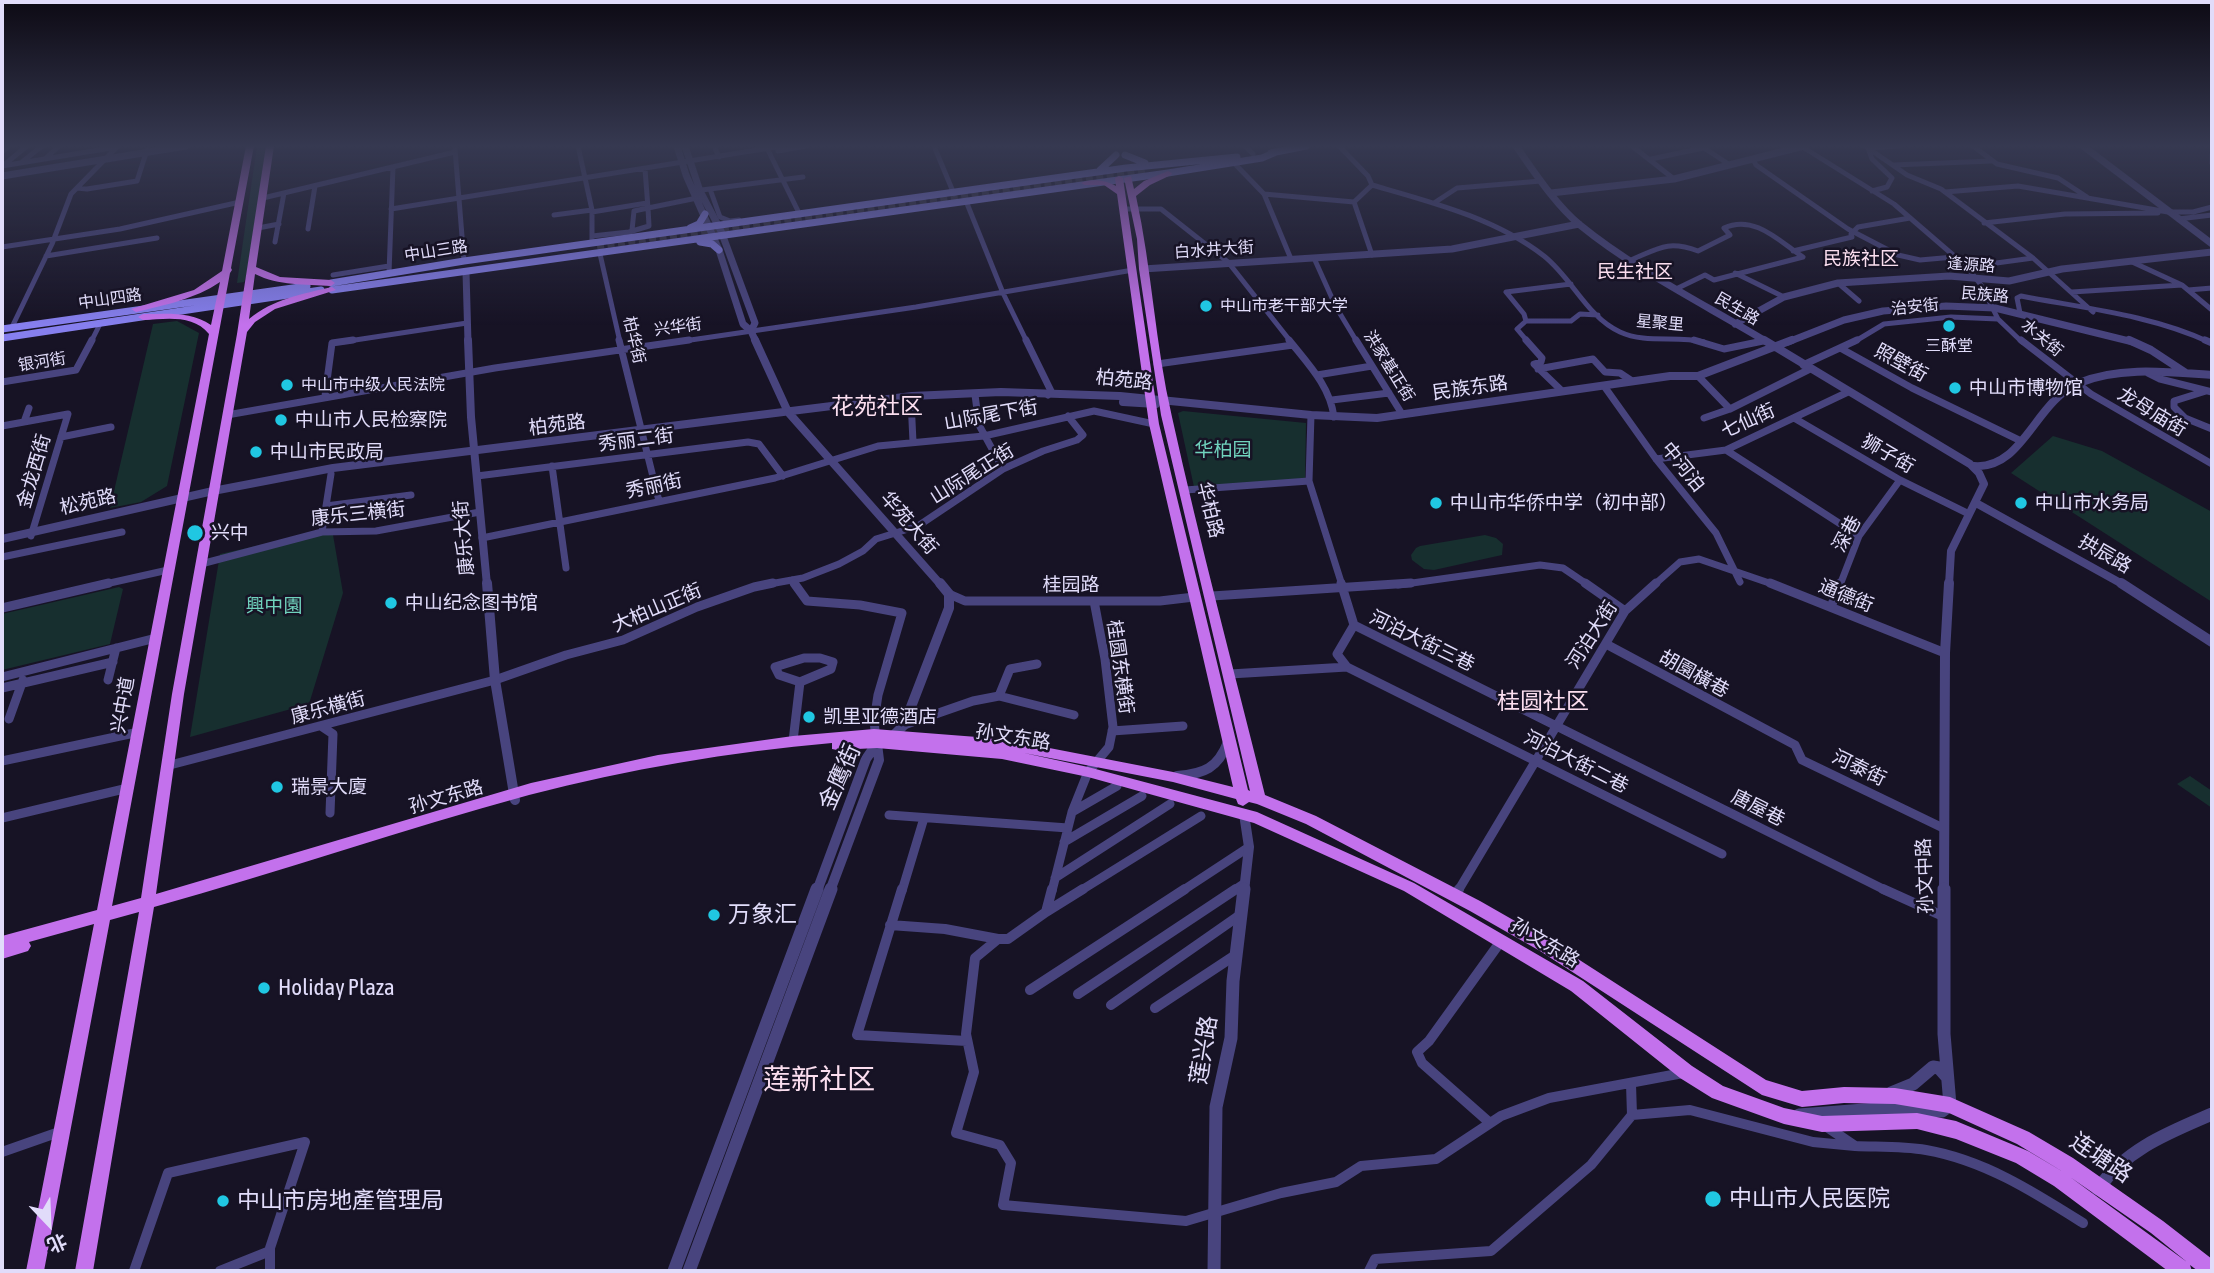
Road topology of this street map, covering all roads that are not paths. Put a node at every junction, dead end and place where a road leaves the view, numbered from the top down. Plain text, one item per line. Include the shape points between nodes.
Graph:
1 (66, 205) edge
2 (225, 205) edge
3 (239, 205) edge
4 (262, 205) edge
5 (282, 205) edge
6 (312, 205) edge
7 (391, 205) edge
8 (413, 205) edge
9 (460, 205) edge
10 (591, 205) edge
11 (646, 205) edge
12 (648, 205) edge
13 (702, 205) edge
14 (703, 205) edge
15 (716, 205) edge
16 (795, 205) edge
17 (856, 205) edge
18 (929, 205) edge
19 (968, 205) edge
20 (1123, 205) edge
21 (1269, 205) edge
22 (1355, 205) edge
23 (1440, 205) edge
24 (1563, 205) edge
25 (1814, 205) edge
26 (1892, 205) edge
27 (1962, 205) edge
28 (2126, 205) edge
29 (2160, 205) edge
30 (2212, 207) edge
31 (634, 208) junction
32 (1134, 208) junction
33 (391, 209) junction
34 (1124, 209) junction
35 (2204, 209) junction
36 (799, 213) junction
37 (2170, 213) junction
38 (2212, 214) edge
39 (554, 215) dead end
40 (705, 215) junction
41 (1910, 218) junction
42 (2178, 219) junction
43 (1579, 223) junction
44 (1984, 223) junction
45 (279, 224) junction
46 (258, 228) junction
47 (308, 229) dead end
48 (1854, 230) junction
49 (716, 231) junction
50 (635, 234) junction
51 (2212, 235) edge
52 (2202, 236) junction
53 (1511, 237) junction
54 (53, 238) junction
55 (157, 238) dead end
56 (275, 242) dead end
57 (2212, 244) edge
58 (596, 246) junction
59 (2, 247) edge
60 (638, 248) junction
61 (719, 250) junction
62 (1793, 251) junction
63 (2212, 252) edge
64 (1372, 255) junction
65 (46, 256) junction
66 (1954, 257) junction
67 (2034, 257) junction
68 (1314, 258) junction
69 (1291, 259) junction
70 (1631, 260) junction
71 (464, 261) junction
72 (2130, 261) junction
73 (1228, 262) junction
74 (1966, 267) junction
75 (252, 268) junction
76 (1138, 269) junction
77 (229, 270) junction
78 (389, 270) junction
79 (2049, 271) junction
80 (466, 272) junction
81 (1735, 273) junction
82 (1977, 279) junction
83 (1838, 283) junction
84 (331, 284) junction
85 (1571, 284) junction
86 (2185, 287) junction
87 (2212, 288) edge
88 (1676, 289) junction
89 (2072, 292) junction
90 (1003, 293) junction
91 (1784, 297) junction
92 (247, 298) junction
93 (222, 301) junction
94 (1859, 301) dead end
95 (1994, 308) junction
96 (2212, 310) edge
97 (2092, 312) junction
98 (139, 313) junction
99 (2020, 313) junction
100 (1598, 315) junction
101 (1998, 319) junction
102 (1526, 321) junction
103 (467, 323) junction
104 (100, 324) junction
105 (1735, 324) junction
106 (12, 327) junction
107 (2, 329) edge
108 (751, 331) junction
109 (242, 334) junction
110 (215, 335) junction
111 (2, 338) edge
112 (1763, 341) junction
113 (2212, 344) edge
114 (1293, 345) junction
115 (1775, 348) junction
116 (622, 349) junction
117 (1842, 349) junction
118 (1157, 364) junction
119 (1372, 366) junction
120 (1806, 367) junction
121 (1538, 369) junction
122 (2148, 373) junction
123 (2186, 373) junction
124 (469, 374) junction
125 (1317, 375) junction
126 (2212, 375) edge
127 (1698, 376) junction
128 (1632, 381) junction
129 (2, 382) edge
130 (2078, 383) junction
131 (1604, 386) junction
132 (1562, 391) junction
133 (1848, 392) junction
134 (2209, 392) edge
135 (1049, 393) junction
136 (1389, 393) junction
137 (975, 395) junction
138 (324, 396) junction
139 (911, 400) junction
140 (1332, 400) junction
141 (1155, 402) junction
142 (29, 408) dead end
143 (1730, 409) junction
144 (790, 414) junction
145 (1402, 414) junction
146 (227, 415) junction
147 (1311, 415) junction
148 (1068, 416) junction
149 (1334, 417) junction
150 (1704, 418) dead end
151 (1794, 418) junction
152 (24, 422) junction
153 (1154, 424) junction
154 (2, 426) edge
155 (111, 426) dead end
156 (2212, 429) edge
157 (640, 434) junction
158 (981, 436) junction
159 (61, 437) junction
160 (2021, 440) junction
161 (913, 442) junction
162 (1726, 450) junction
163 (475, 454) junction
164 (646, 454) junction
165 (1656, 458) junction
166 (832, 461) junction
167 (1969, 464) junction
168 (2212, 464) edge
169 (552, 466) junction
170 (1003, 469) junction
171 (331, 474) junction
172 (477, 476) junction
173 (783, 476) junction
174 (1900, 480) junction
175 (1309, 481) junction
176 (1185, 490) junction
177 (213, 494) junction
178 (411, 495) dead end
179 (181, 501) junction
180 (659, 501) junction
181 (1976, 503) junction
182 (326, 506) junction
183 (480, 512) junction
184 (1969, 514) junction
185 (560, 522) junction
186 (122, 532) dead end
187 (322, 532) junction
188 (895, 533) junction
189 (32, 534) junction
190 (1859, 536) junction
191 (482, 538) junction
192 (2, 540) edge
193 (2, 557) edge
194 (201, 564) junction
195 (566, 568) dead end
196 (1734, 569) junction
197 (168, 570) junction
198 (792, 580) junction
199 (1740, 582) dead end
200 (1343, 589) junction
201 (949, 594) junction
202 (1212, 596) junction
203 (1194, 597) junction
204 (1094, 601) junction
205 (1831, 607) junction
206 (2, 608) edge
207 (1625, 611) junction
208 (1354, 625) junction
209 (156, 639) junction
210 (2212, 642) edge
211 (1606, 644) junction
212 (116, 648) junction
213 (1945, 653) junction
214 (113, 662) junction
215 (1037, 664) dead end
216 (1347, 667) junction
217 (26, 671) junction
218 (1230, 674) junction
219 (2, 677) edge
220 (108, 680) dead end
221 (495, 680) junction
222 (800, 682) junction
223 (22, 683) junction
224 (2, 688) edge
225 (999, 696) junction
226 (1074, 715) dead end
227 (9, 719) dead end
228 (1557, 725) junction
229 (321, 726) junction
230 (1183, 726) dead end
231 (900, 730) junction
232 (1112, 731) junction
233 (140, 732) junction
234 (1767, 732) joint
235 (876, 739) junction
236 (793, 741) junction
237 (1228, 741) junction
238 (2, 761) edge
239 (1535, 761) junction
240 (170, 765) junction
241 (1092, 767) junction
242 (1173, 777) junction
243 (1117, 786) dead end
244 (128, 788) junction
245 (1242, 795) junction
246 (1142, 796) dead end
247 (514, 797) junction
248 (1259, 799) junction
249 (1170, 804) dead end
250 (1072, 812) junction
251 (330, 813) dead end
252 (889, 815) dead end
253 (1201, 816) dead end
254 (1251, 816) junction
255 (2, 818) edge
256 (924, 818) junction
257 (1068, 828) junction
258 (1943, 828) junction
259 (1249, 841) junction
260 (1064, 842) junction
261 (1722, 854) dead end
262 (1055, 878) junction
263 (1245, 883) junction
264 (1455, 895) junction
265 (147, 908) junction
266 (1046, 912) junction
267 (1240, 915) junction
268 (1946, 917) junction
269 (101, 920) junction
270 (890, 925) junction
271 (998, 939) junction
272 (1501, 941) junction
273 (2, 943) edge
274 (2, 952) edge
275 (1237, 954) junction
276 (1030, 990) dead end
277 (1078, 993) dead end
278 (1111, 1005) dead end
279 (1155, 1008) dead end
280 (967, 1041) junction
281 (1686, 1072) junction
282 (1947, 1077) junction
283 (1631, 1084) junction
284 (1884, 1096) junction
285 (1950, 1105) junction
286 (2212, 1114) edge
287 (1632, 1115) junction
288 (1784, 1116) junction
289 (1490, 1123) junction
290 (1822, 1124) junction
291 (1956, 1130) joint
292 (62, 1131) junction
293 (1855, 1146) junction
294 (2, 1152) edge
295 (2095, 1194) junction
296 (1215, 1215) junction
297 (2083, 1223) dead end
298 (270, 1251) junction
299 (35, 1271) edge
300 (84, 1271) edge
301 (134, 1271) edge
302 (220, 1271) edge
303 (270, 1271) edge
304 (674, 1271) edge
305 (690, 1271) edge
306 (1214, 1271) edge
307 (1369, 1271) edge
308 (2183, 1271) edge
309 (2212, 1271) edge

1 - 54 street
2 - 54 street via 120,229
3 - 77 main road, 兴中道
4 - 46 main road
5 - 45 street
6 - 47 street
7 - 33 street
8 - 33 street
9 - 71 street
10 - 39 street via 592,210
11 - 31 street
12 - 50 street via 649,226
13 - 40 street
14 - 49 street
15 - 36 street via 720,217 730,221
16 - 36 street
17 - 36 main road, 中山三路
18 - 49 main road, 中山三路
19 - 90 street
20 - 34 main road, 华柏路
21 - 69 street
22 - 64 street
23 - 53 street, 星聚里
24 - 43 street, 民生路
25 - 48 street
26 - 41 street, 水关街
27 - 44 street
28 - 37 street
29 - 37 street
30 - 35 street
31 - 50 street
31 - 58 street via 592,212
32 - 34 street
32 - 73 street via 1161,209
32 - 76 main road, 华柏路 via 1141,239
33 - 78 street
34 - 76 main road, 华柏路
35 - 37 street
35 - 38 street
36 - 49 main road, 中山三路
37 - 42 street
37 - 44 street via 2065,214
38 - 42 street
40 - 49 street
40 - 50 main road via 690,228
41 - 48 street
41 - 66 street, 水关街
42 - 52 street
43 - 53 street, 白水井大街
43 - 70 street, 民生路
44 - 67 street
45 - 46 street
45 - 56 street
46 - 75 main road
48 - 62 street via 1852,237
48 - 66 street via 1913,260
49 - 50 main road, 中山三路
49 - 60 main road, 中山三路
49 - 61 street, 华苑大街
49 - 108 street, 华苑大街 via 755,323
50 - 58 main road, 中山三路
51 - 52 street
52 - 57 street
53 - 64 street, 白水井大街 via 1451,249
53 - 85 street, 星聚里 via 1542,254
54 - 59 street
54 - 65 street
55 - 65 street
58 - 60 main road, 中山三路
58 - 71 main road, 中山三路
58 - 80 main road, 中山三路
58 - 84 main road, 中山三路
58 - 116 street, 柏华街
60 - 61 main road via 707,242
61 - 108 street, 华苑大街 via 743,324
62 - 70 street via 1747,223 1727,226 1730,235 1698,251 1669,244
62 - 81 street via 1803,257 1774,268
63 - 72 street, 逢源路
64 - 68 street, 白水井大街
65 - 106 street
66 - 74 street, 水关街
67 - 74 street
67 - 79 street
68 - 69 street, 白水井大街
68 - 119 street, 洪家基正街 via 1336,307
69 - 73 street, 白水井大街
70 - 88 street, 民生路
71 - 78 main road, 中山三路
72 - 79 street, 逢源路
72 - 86 street
73 - 76 street, 白水井大街
73 - 114 street
74 - 82 street, 水关街
75 - 84 main road via 284,282
75 - 92 main road
76 - 90 street, 兴华街
76 - 118 main road, 华柏路
76 - 141 main road, 华柏路
77 - 93 main road, 兴中道
77 - 98 main road via 202,291
78 - 84 main road, 中山三路
79 - 82 street, 逢源路 via 2009,281
79 - 89 street
80 - 84 main road, 中山三路
80 - 103 street, 康乐大街
81 - 88 street via 1714,280 1705,275
81 - 91 street
82 - 83 street, 逢源路 via 1915,277
82 - 95 street, 水关街
83 - 91 street, 逢源路
83 - 94 street
84 - 92 main road, 中山三路
84 - 109 main road via 253,318
85 - 100 street, 星聚里
85 - 102 street via 1506,292
86 - 87 street
86 - 89 street
86 - 96 street
88 - 105 street, 民生路
89 - 97 street
90 - 108 street, 兴华街
90 - 135 street
91 - 105 street, 逢源路
92 - 93 main road, 中山四路
92 - 109 main road
93 - 98 main road, 中山四路
93 - 110 main road, 兴中道
95 - 99 street, 民族路
95 - 101 street, 水关街
95 - 115 street, 民族路 via 1883,311 1844,320
97 - 99 street via 2021,296 2017,298
97 - 113 street via 2168,327
98 - 104 main road, 中山四路
98 - 106 main road, 中山四路
98 - 110 main road via 196,319 209,325
99 - 123 street, 民族路 via 2124,338
100 - 102 street via 1580,314 1571,321
100 - 112 street, 星聚里 via 1619,332 1710,340 1724,349
101 - 117 street, 治安街 via 1951,317 1884,324
101 - 130 street, 水关街
102 - 121 street via 1517,329 1542,358 1534,364
103 - 124 street, 康乐大街
103 - 138 street via 332,343
104 - 111 main road, 中山四路
104 - 129 street, 银河街 via 76,370
105 - 112 street, 民生路
106 - 107 main road, 中山四路
108 - 116 street, 兴华街
108 - 144 street, 华苑大街
109 - 146 main road
110 - 179 main road, 兴中道
112 - 115 street, 民生路
114 - 118 street
114 - 125 street
115 - 120 street, 民生路
115 - 127 street, 民族东路
116 - 124 street, 兴华街
116 - 157 street, 柏华街
117 - 120 street, 治安街
117 - 160 street, 照壁街
118 - 141 main road, 华柏路
119 - 125 street
119 - 136 street, 洪家基正街
120 - 133 street, 民生路
120 - 143 street, 治安街
121 - 128 street via 1593,359 1605,372 1622,371
121 - 132 street
122 - 123 street
122 - 130 street
122 - 134 street
123 - 126 street
124 - 138 street, 兴华街
124 - 163 street, 康乐大街
125 - 140 street
127 - 128 street, 民族东路
127 - 143 street
128 - 131 street, 民族东路
130 - 160 street via 2048,405
130 - 168 street, 龙母庙街
131 - 132 street, 民族东路
131 - 165 street, 中河泊
132 - 145 street, 民族东路
133 - 151 street, 七仙街
133 - 167 street, 民生路
134 - 156 street via 2174,401 2174,407 2185,418
135 - 137 street, 柏苑路
135 - 141 street, 柏苑路
135 - 144 street, 柏苑路 via 979,390
136 - 140 street
136 - 145 street, 洪家基正街
137 - 139 street, 柏苑路
137 - 158 street
138 - 146 street, 兴华街
139 - 144 street, 柏苑路
139 - 161 street
140 - 149 street
141 - 147 street, 民族东路
141 - 153 main road, 华柏路
141 - 176 main road, 华柏路
142 - 152 street
143 - 150 street, 治安街
144 - 157 street, 柏苑路
144 - 166 street, 华苑大街
145 - 149 street, 民族东路
146 - 177 main road
147 - 149 street, 民族东路
147 - 175 street, 河泊大街三巷
148 - 153 street, 山际尾下街 via 1094,411
148 - 158 street, 山际尾下街
148 - 170 street, 山际尾正街 via 1083,435 1077,440
151 - 162 street, 七仙街
151 - 174 street, 狮子街
152 - 154 street
152 - 159 street, 金龙西街 via 68,414
153 - 203 main road, 华柏路
155 - 159 street
157 - 163 street, 柏苑路
157 - 164 street, 柏华街
158 - 161 street, 山际尾下街
158 - 170 street via 991,444
159 - 189 street, 金龙西街
160 - 167 street via 1996,467
161 - 166 street, 山际尾下街 via 865,449
162 - 165 street, 七仙街
162 - 190 street
163 - 171 street, 柏苑路
163 - 172 street, 康乐大街
163 - 177 street, 柏苑路 via 333,468
164 - 169 street, 秀丽二街
164 - 173 street, 秀丽二街 via 754,442
164 - 180 street, 柏华街
165 - 196 street, 中河泊 via 1716,533
166 - 173 street, 秀丽街
166 - 188 street, 华苑大街
167 - 181 street, 孙文中路 via 1984,484
169 - 172 street, 秀丽二街
169 - 185 street
170 - 188 street, 山际尾正街 via 927,521
171 - 177 street, 柏苑路
171 - 182 street
172 - 183 street, 康乐大街
173 - 180 street, 秀丽街
174 - 184 street, 狮子街
174 - 190 street, 深巷
175 - 176 street
175 - 200 street, 河泊大街三巷
176 - 202 main road, 华柏路
177 - 179 street, 柏苑路
177 - 194 main road
178 - 182 street
179 - 189 street, 松苑路
179 - 197 main road, 兴中道
180 - 185 street, 秀丽街
181 - 184 street, 孙文中路
181 - 210 street, 拱辰路 via 2099,569
182 - 187 street
183 - 187 street, 康乐三横街 via 376,531
183 - 191 street, 康乐大街
184 - 213 street, 孙文中路 via 1951,551
185 - 191 street, 秀丽街
185 - 195 street
186 - 193 street
187 - 194 street, 康乐三横街
188 - 198 street, 大柏山正街 via 876,539 839,564
188 - 201 street, 华苑大街
189 - 192 street, 松苑路
190 - 205 street, 深巷
191 - 221 street, 康乐大街
194 - 240 main road
196 - 199 street, 中河泊
196 - 205 street, 通德街
196 - 207 street, 河泊大街 via 1699,559 1680,562
197 - 206 street
197 - 209 main road, 兴中道
198 - 221 street, 大柏山正街 via 731,594 623,640
198 - 235 street via 807,601 902,613 876,709
200 - 202 street
200 - 207 street via 1540,565 1563,568
200 - 208 street, 河泊大街三巷
201 - 204 street, 桂园路 via 965,601
201 - 231 street via 948,608
202 - 218 main road, 华柏路
203 - 204 street, 桂园路
203 - 237 main road, 华柏路
204 - 232 street, 桂圆东横街
205 - 213 street, 通德街
207 - 211 street, 河泊大街
208 - 216 street via 1337,654
208 - 228 street, 河泊大街三巷
209 - 212 street
209 - 233 main road, 兴中道
211 - 228 street, 河泊大街
211 - 234 street, 胡園橫巷
212 - 214 street
212 - 217 street
213 - 258 street, 孙文中路
214 - 220 street
214 - 223 street
215 - 225 street via 1010,669
216 - 218 street
216 - 239 street, 河泊大街二巷
217 - 219 street
217 - 223 street
218 - 248 main road, 华柏路
221 - 229 street, 康乐横街
221 - 247 street, 康乐大街
222 - 222 street via 831,669 833,662 792,661 775,667 779,675
222 - 236 street
223 - 224 street
223 - 227 street
225 - 226 street
225 - 231 street via 973,701
228 - 239 street, 河泊大街
228 - 268 street, 唐屋巷 via 1845,872
229 - 240 street, 康乐横街
229 - 251 street via 333,734
230 - 232 street
231 - 235 main road, 孙文东路
231 - 241 main road, 孙文东路 via 1003,744
232 - 241 street, 桂圆东横街 via 1109,747
233 - 238 street
233 - 244 main road, 兴中道
234 - 258 street, 河泰街 via 1795,744 1802,760
235 - 236 main road, 孙文东路
235 - 241 main road, 孙文东路
235 - 247 main road, 孙文东路 via 661,767
235 - 304 street, 金鹰街
235 - 305 street, 金鹰街 via 879,760
236 - 247 main road, 孙文东路 via 659,760
237 - 242 street via 1222,761 1210,771
237 - 245 main road, 华柏路
239 - 261 street, 河泊大街二巷
239 - 264 street, 河泊大街
240 - 265 main road
241 - 242 main road, 孙文东路
241 - 250 street, 桂圆东横街
241 - 254 main road, 孙文东路
242 - 245 main road, 孙文东路
243 - 250 street
244 - 255 street
244 - 269 main road, 兴中道
245 - 248 main road, 孙文东路
245 - 254 main road, 华柏路
246 - 260 street
247 - 265 main road, 孙文东路
248 - 254 street, 华柏路
248 - 264 main road, 孙文东路 via 1311,820
249 - 262 street
250 - 257 street, 桂圆东横街
252 - 256 street
253 - 266 street
254 - 259 street, 莲兴路
254 - 272 main road, 孙文东路 via 1409,887
256 - 257 street
256 - 270 street
257 - 260 street, 桂圆东横街
258 - 268 street, 孙文中路
259 - 263 street, 莲兴路
259 - 276 street
260 - 262 street, 桂圆东横街
262 - 266 street, 桂圆东横街
263 - 267 street, 莲兴路
263 - 277 street
264 - 284 main road, 孙文东路 via 1545,946 1762,1087 1802,1099
265 - 269 main road, 孙文东路
265 - 300 main road
266 - 271 street via 1008,939
267 - 275 street, 莲兴路
267 - 278 street
268 - 282 street, 孙文中路
269 - 273 main road, 孙文东路
269 - 274 main road, 孙文东路
269 - 292 main road, 兴中道
270 - 271 street
270 - 280 street via 857,1035
271 - 280 street via 975,958
272 - 281 main road, 孙文东路 via 1577,986
272 - 289 street via 1417,1052 1422,1063
275 - 279 street
275 - 296 street, 莲兴路 via 1231,1038 1216,1107
280 - 296 street via 974,1072 956,1133 1000,1145 1006,1154 1011,1163 1003,1205 1186,1221
281 - 283 street
281 - 288 main road, 孙文东路 via 1718,1092
282 - 284 street via 1933,1067 1913,1084
282 - 285 street, 孙文中路
283 - 287 street
283 - 289 street via 1549,1098
284 - 285 main road, 孙文东路
285 - 288 street via 1942,1111 1890,1108
285 - 295 main road, 连塘路 via 2023,1138
286 - 295 street via 2150,1141 2108,1172
287 - 293 street via 1690,1110 1813,1142
287 - 307 street via 1591,1165 1491,1251 1375,1259
288 - 290 main road, 孙文东路
289 - 296 street via 1436,1159 1361,1166 1336,1182 1281,1193
290 - 291 main road, 孙文东路 via 1917,1121
290 - 293 street
291 - 295 main road, 连塘路
292 - 294 street
292 - 299 main road, 兴中道
293 - 297 street via 1926,1149 1975,1162
295 - 308 main road, 连塘路
295 - 309 main road, 连塘路 via 2157,1227
296 - 306 street, 莲兴路
298 - 301 street via 305,1142 168,1173
298 - 302 street
298 - 303 street

